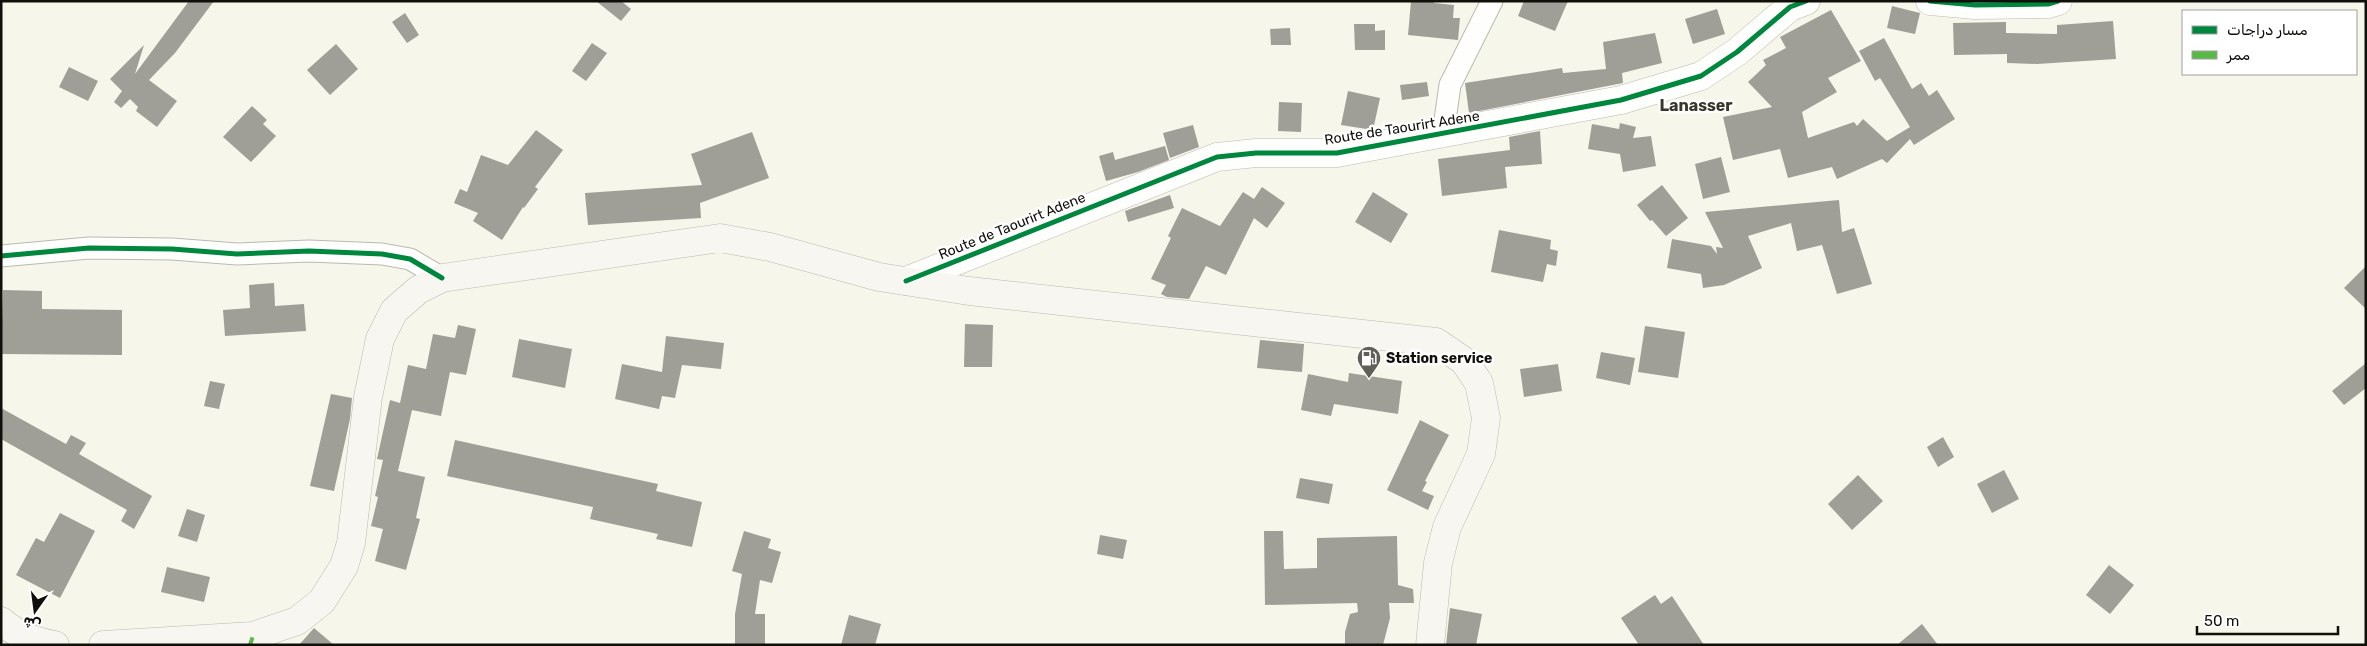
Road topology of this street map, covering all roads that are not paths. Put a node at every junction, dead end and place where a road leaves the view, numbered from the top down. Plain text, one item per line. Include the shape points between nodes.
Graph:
1 (1492, 1) edge
2 (1930, 1) edge
3 (2058, 1) edge
4 (1804, 2) edge
5 (1443, 134) junction
6 (1, 256) edge
7 (442, 278) junction
8 (906, 281) junction
9 (1, 621) edge
10 (55, 645) edge
11 (103, 645) edge
12 (1430, 645) edge

1 - 5 street via 1450,85
2 - 3 street via 1975,5 2048,4
4 - 5 street, Route de Taourirt Adene via 1790,6 1737,52 1701,76 1621,100
5 - 8 street, Route de Taourirt Adene via 1337,153 1256,153 1217,157
6 - 7 street via 89,248 237,254 309,251 382,254 410,259
7 - 8 main road via 720,238 746,241 879,277
7 - 11 main road via 418,290 394,311 380,339 368,398 351,543 344,566 322,601 297,621 253,636
8 - 12 main road via 969,291 1436,342 1443,346 1464,361 1479,383 1486,418 1481,454 1447,527 1438,563
9 - 10 main road via 40,642

